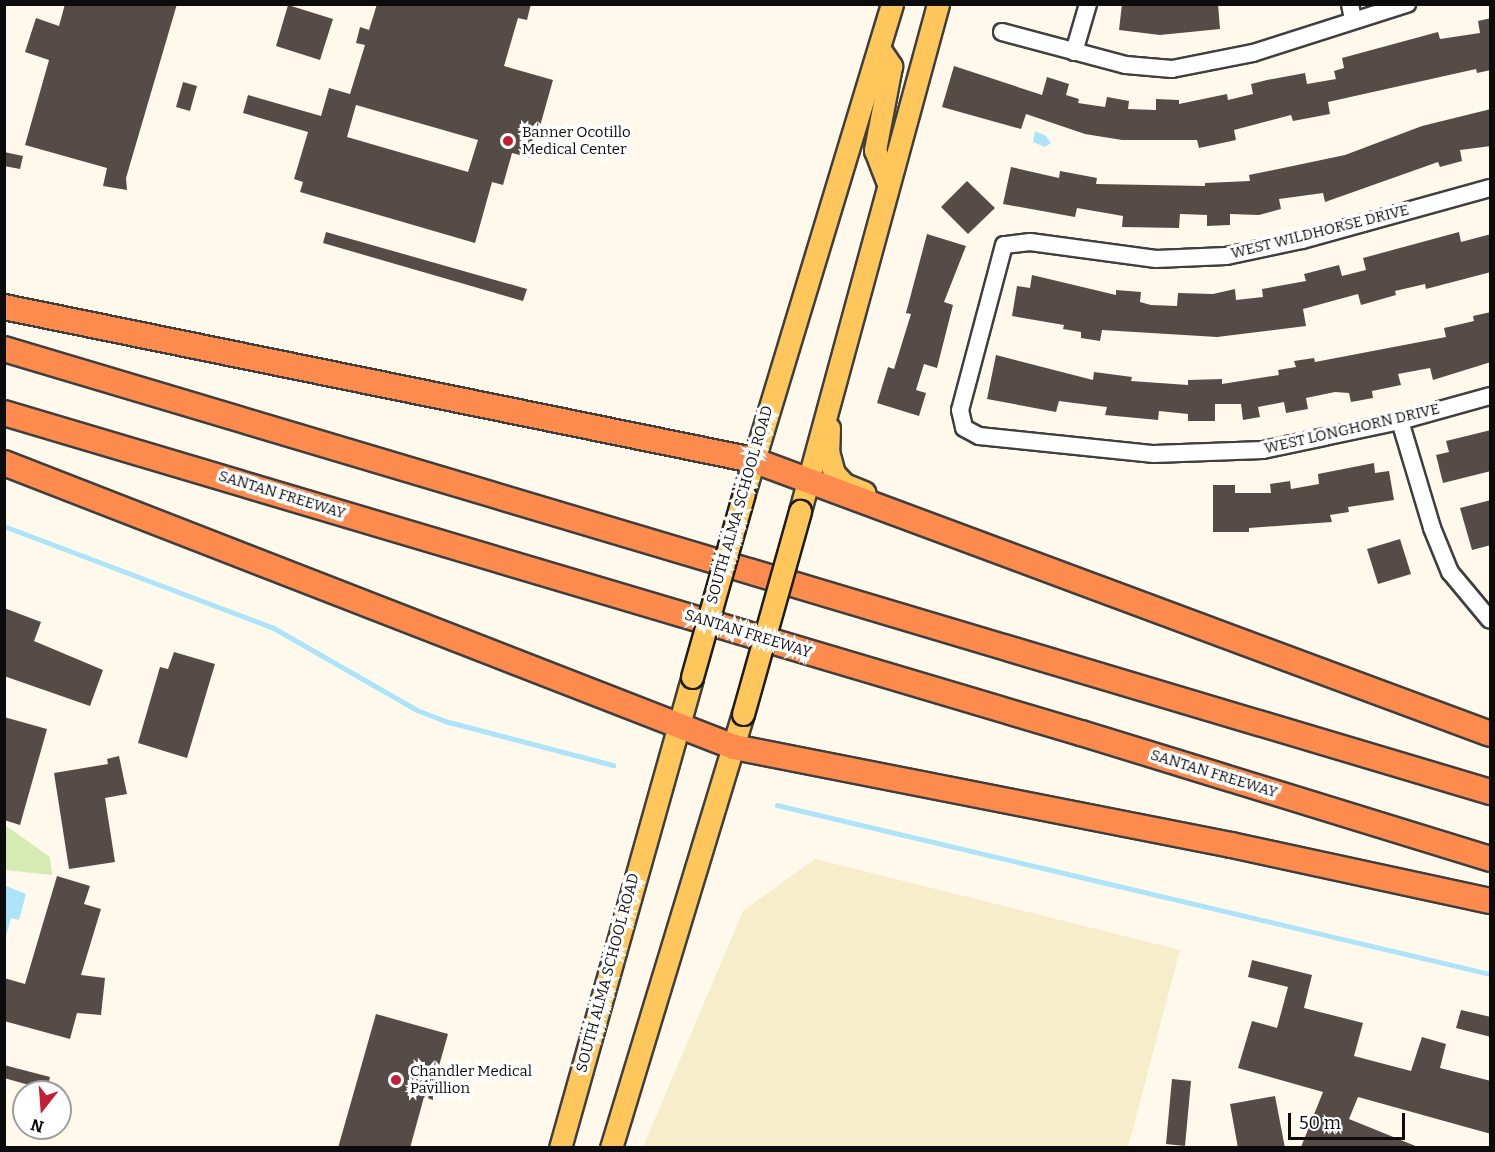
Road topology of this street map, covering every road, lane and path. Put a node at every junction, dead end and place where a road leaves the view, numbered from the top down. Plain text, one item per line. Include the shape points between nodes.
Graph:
1 (892, 4) edge
2 (938, 4) edge
3 (1088, 4) edge
4 (1407, 4) edge
5 (1351, 12) edge
6 (1002, 32) dead end
7 (879, 48) junction
8 (1074, 52) junction
9 (886, 181) junction
10 (1491, 188) edge
11 (4, 307) edge
12 (4, 349) edge
13 (1491, 396) edge
14 (830, 397) junction
15 (4, 413) edge
16 (1400, 421) junction
17 (964, 428) joint
18 (753, 460) junction
19 (4, 463) edge
20 (808, 481) junction
21 (1108, 592) junction
22 (1491, 620) edge
23 (676, 727) junction
24 (1491, 734) edge
25 (734, 747) junction
26 (1491, 792) edge
27 (1491, 859) edge
28 (1491, 901) edge
29 (560, 1148) edge
30 (612, 1148) edge

1 - 7 main road, SOUTH ALMA SCHOOL ROAD
2 - 9 main road
3 - 8 street
4 - 5 street
5 - 8 street via 1253,53 1172,69 1126,65
6 - 8 street
7 - 9 main road via 891,66 875,150
7 - 18 main road, SOUTH ALMA SCHOOL ROAD
9 - 14 main road
10 - 17 street, WEST WILDHORSE DRIVE via 1302,240 1226,256 1156,259 1030,242 1004,245 960,410
11 - 18 highway
12 - 26 highway
13 - 16 street, WEST LONGHORN DRIVE
14 - 20 main road
14 - 21 main road via 828,451 834,473 844,484 1070,569
15 - 27 highway, SANTAN FREEWAY
16 - 17 street, WEST LONGHORN DRIVE via 1263,450 1154,454 979,436
16 - 22 street via 1432,528 1450,572
18 - 20 highway
18 - 23 main road, SOUTH ALMA SCHOOL ROAD, bridge
19 - 23 highway
20 - 21 highway
20 - 25 main road, bridge
21 - 24 highway
23 - 25 highway
23 - 29 main road, SOUTH ALMA SCHOOL ROAD
25 - 28 highway via 1231,845
25 - 30 main road via 694,867

